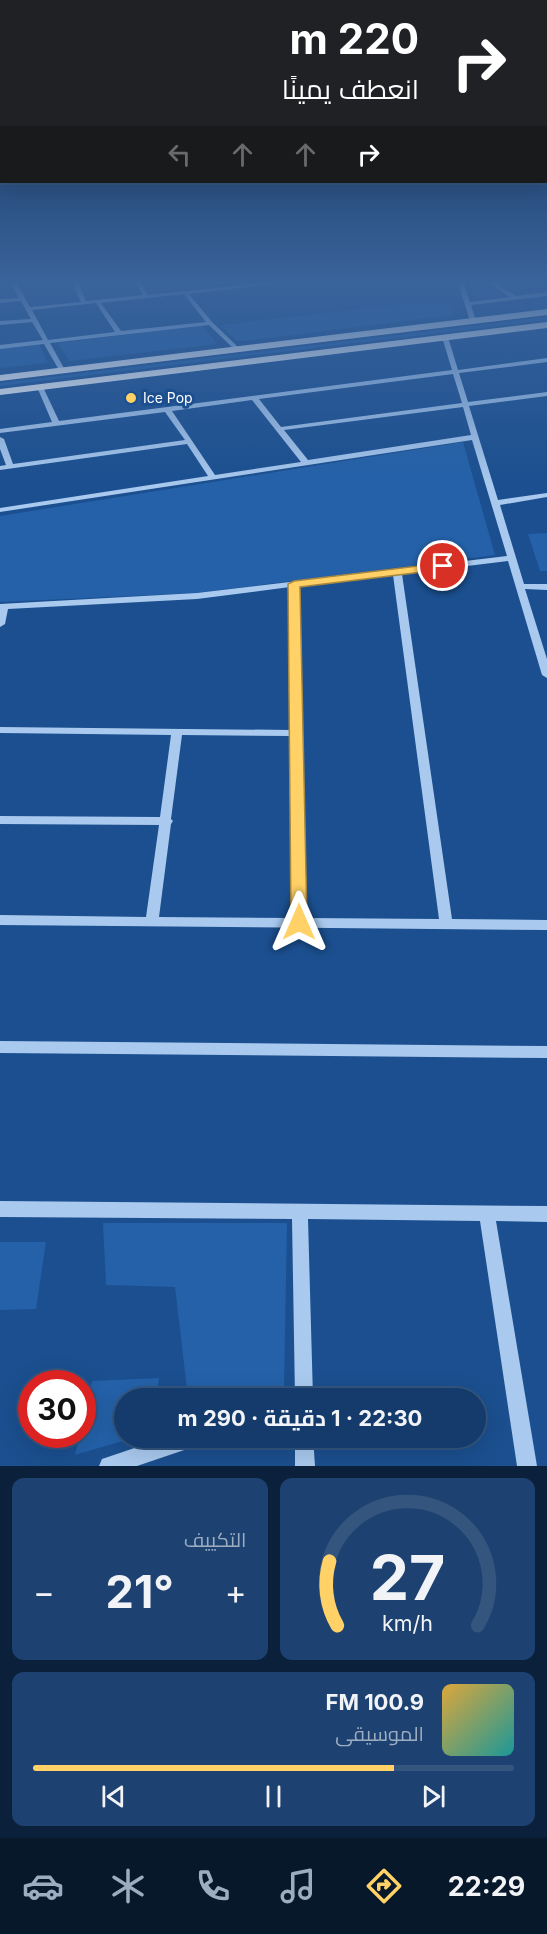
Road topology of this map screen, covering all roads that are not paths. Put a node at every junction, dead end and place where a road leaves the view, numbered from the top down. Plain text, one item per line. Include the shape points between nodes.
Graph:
1 (50, 348) edge
2 (242, 348) edge
3 (359, 348) edge
4 (448, 348) edge
5 (237, 349) joint
6 (547, 360) edge
7 (62, 370) junction
8 (456, 371) junction
9 (0, 378) edge
10 (40, 387) junction
11 (0, 392) edge
12 (547, 394) edge
13 (255, 398) junction
14 (467, 404) junction
15 (167, 409) junction
16 (56, 423) junction
17 (279, 429) junction
18 (0, 431) edge
19 (475, 437) junction
20 (0, 439) edge
21 (189, 442) junction
22 (306, 463) junction
23 (10, 467) junction
24 (0, 468) edge
25 (213, 477) junction
26 (547, 495) edge
27 (495, 503) junction
28 (0, 510) edge
29 (512, 558) junction
30 (397, 572) junction
31 (294, 584) junction
32 (520, 586) junction
33 (547, 587) edge
34 (2, 607) edge
35 (0, 624) edge
36 (547, 675) edge
37 (0, 730) edge
38 (177, 732) junction
39 (298, 733) junction
40 (0, 820) edge
41 (167, 821) junction
42 (0, 920) edge
43 (152, 920) junction
44 (299, 922) junction
45 (446, 924) junction
46 (547, 925) edge
47 (0, 1047) edge
48 (547, 1052) edge
49 (0, 1209) edge
50 (300, 1211) junction
51 (487, 1214) junction
52 (547, 1214) edge
53 (304, 1388) edge
54 (162, 1448) edge
55 (304, 1448) edge
56 (109, 1466) edge
57 (305, 1466) edge
58 (527, 1466) edge

1 - 7 street
2 - 5 highway
3 - 10 highway
4 - 8 street
5 - 7 highway
6 - 8 street
7 - 9 highway
8 - 13 street
8 - 14 street
10 - 11 highway
10 - 16 street
12 - 14 street
13 - 15 street
13 - 17 street
14 - 17 street
14 - 19 street
15 - 16 street
15 - 21 street
16 - 18 street
17 - 22 street
19 - 22 street
19 - 27 street
20 - 23 street
21 - 23 street
21 - 25 street
22 - 25 street
23 - 24 street
25 - 28 street
26 - 27 street
27 - 29 street
29 - 30 street
29 - 32 street
30 - 31 street
30 - 45 street
31 - 34 street via 197,596
31 - 39 street
32 - 33 street
32 - 36 street
34 - 35 street
37 - 38 street
38 - 39 street
38 - 41 street
39 - 44 street
40 - 41 street
41 - 43 street
42 - 43 street
43 - 44 street
44 - 45 street
45 - 46 street
47 - 48 street
49 - 50 street
50 - 51 street
50 - 53 street
51 - 52 street
51 - 58 street
54 - 56 street
55 - 57 street

